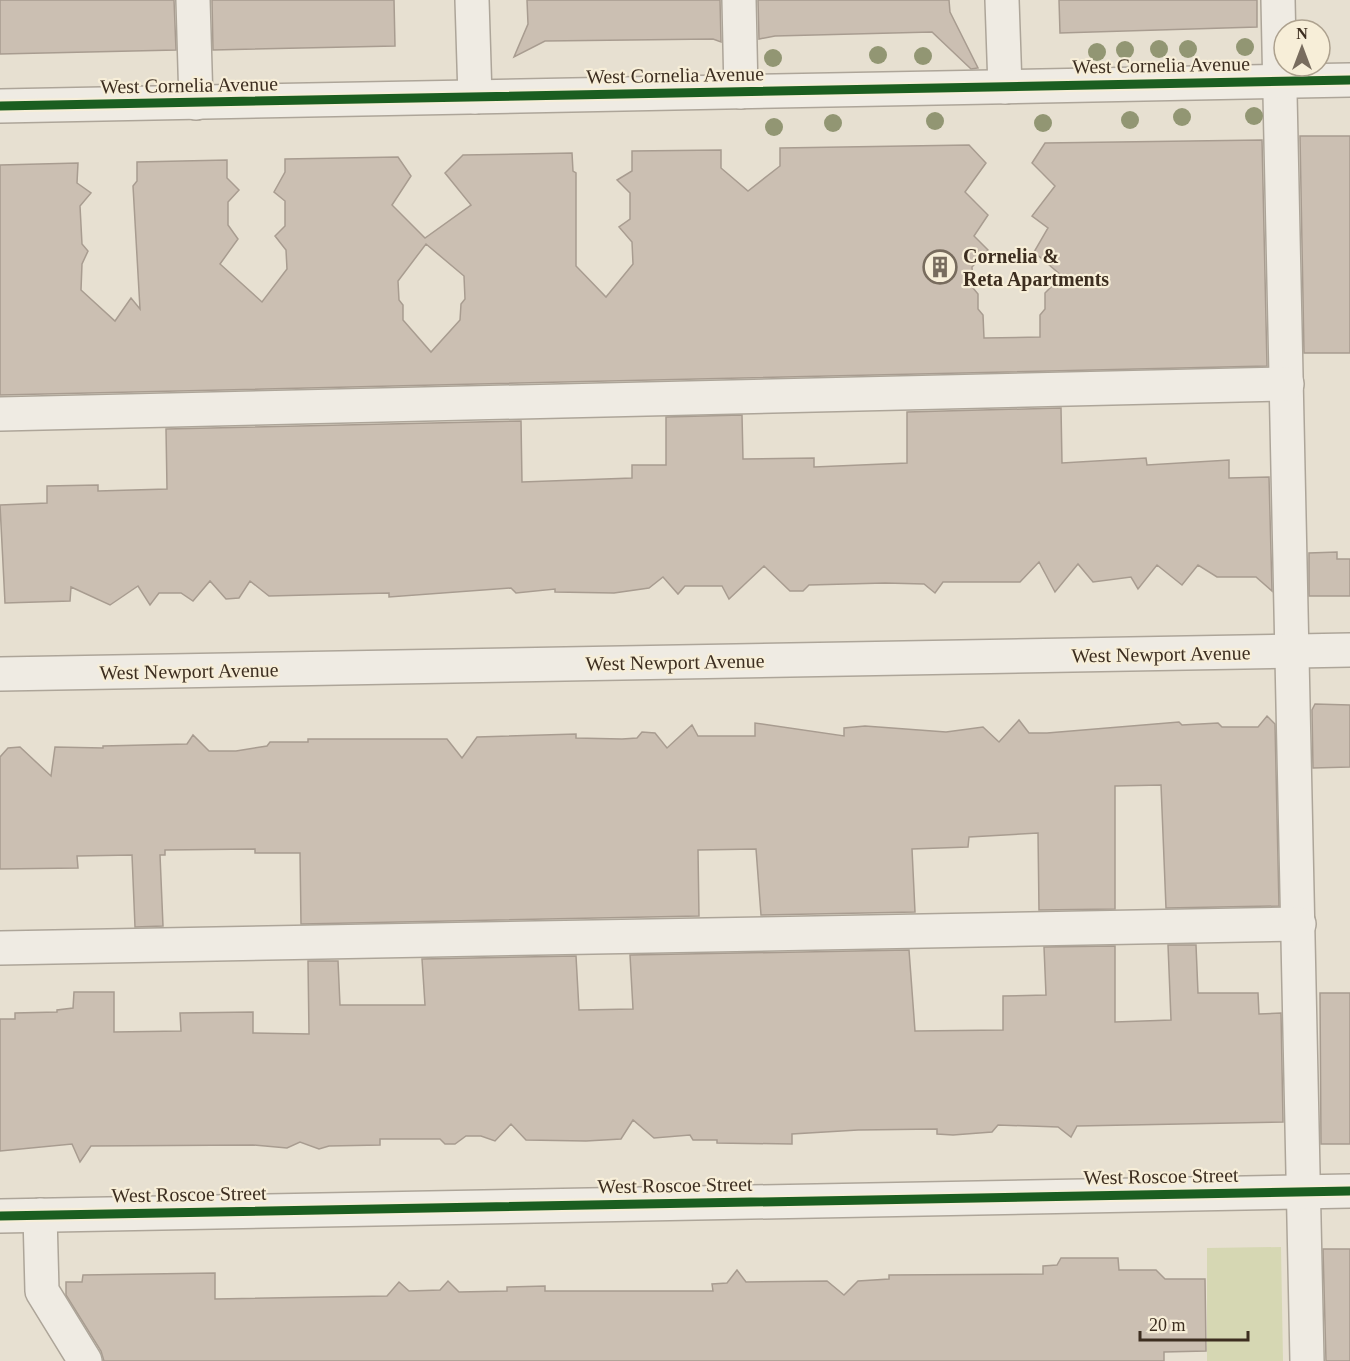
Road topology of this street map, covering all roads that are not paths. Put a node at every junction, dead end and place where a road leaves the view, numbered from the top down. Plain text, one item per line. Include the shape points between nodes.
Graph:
1 (193, 0) edge
2 (472, 0) edge
3 (739, 0) edge
4 (1002, 0) edge
5 (1278, 0) edge
6 (1350, 80) edge
7 (1280, 81) junction
8 (1005, 87) junction
9 (741, 92) junction
10 (475, 97) junction
11 (196, 103) junction
12 (0, 106) edge
13 (1287, 384) junction
14 (0, 414) edge
15 (1350, 650) edge
16 (1293, 651) junction
17 (0, 674) edge
18 (1299, 924) junction
19 (0, 948) edge
20 (1350, 1191) edge
21 (1305, 1192) junction
22 (40, 1215) junction
23 (0, 1216) edge
24 (85, 1361) edge
25 (1307, 1361) edge

1 - 11 street
2 - 10 street
3 - 9 street
4 - 8 street
5 - 7 street
6 - 7 street, West Cornelia Avenue
7 - 8 street, West Cornelia Avenue
7 - 13 street
8 - 9 street, West Cornelia Avenue
9 - 10 street, West Cornelia Avenue
10 - 11 street, West Cornelia Avenue
11 - 12 street, West Cornelia Avenue
13 - 14 street
13 - 16 street
15 - 16 street, West Newport Avenue
16 - 17 street, West Newport Avenue
16 - 18 street
18 - 19 street
18 - 21 street
20 - 21 street, West Roscoe Street
21 - 22 street, West Roscoe Street
21 - 25 street
22 - 23 street, West Roscoe Street
22 - 24 street via 42,1291

